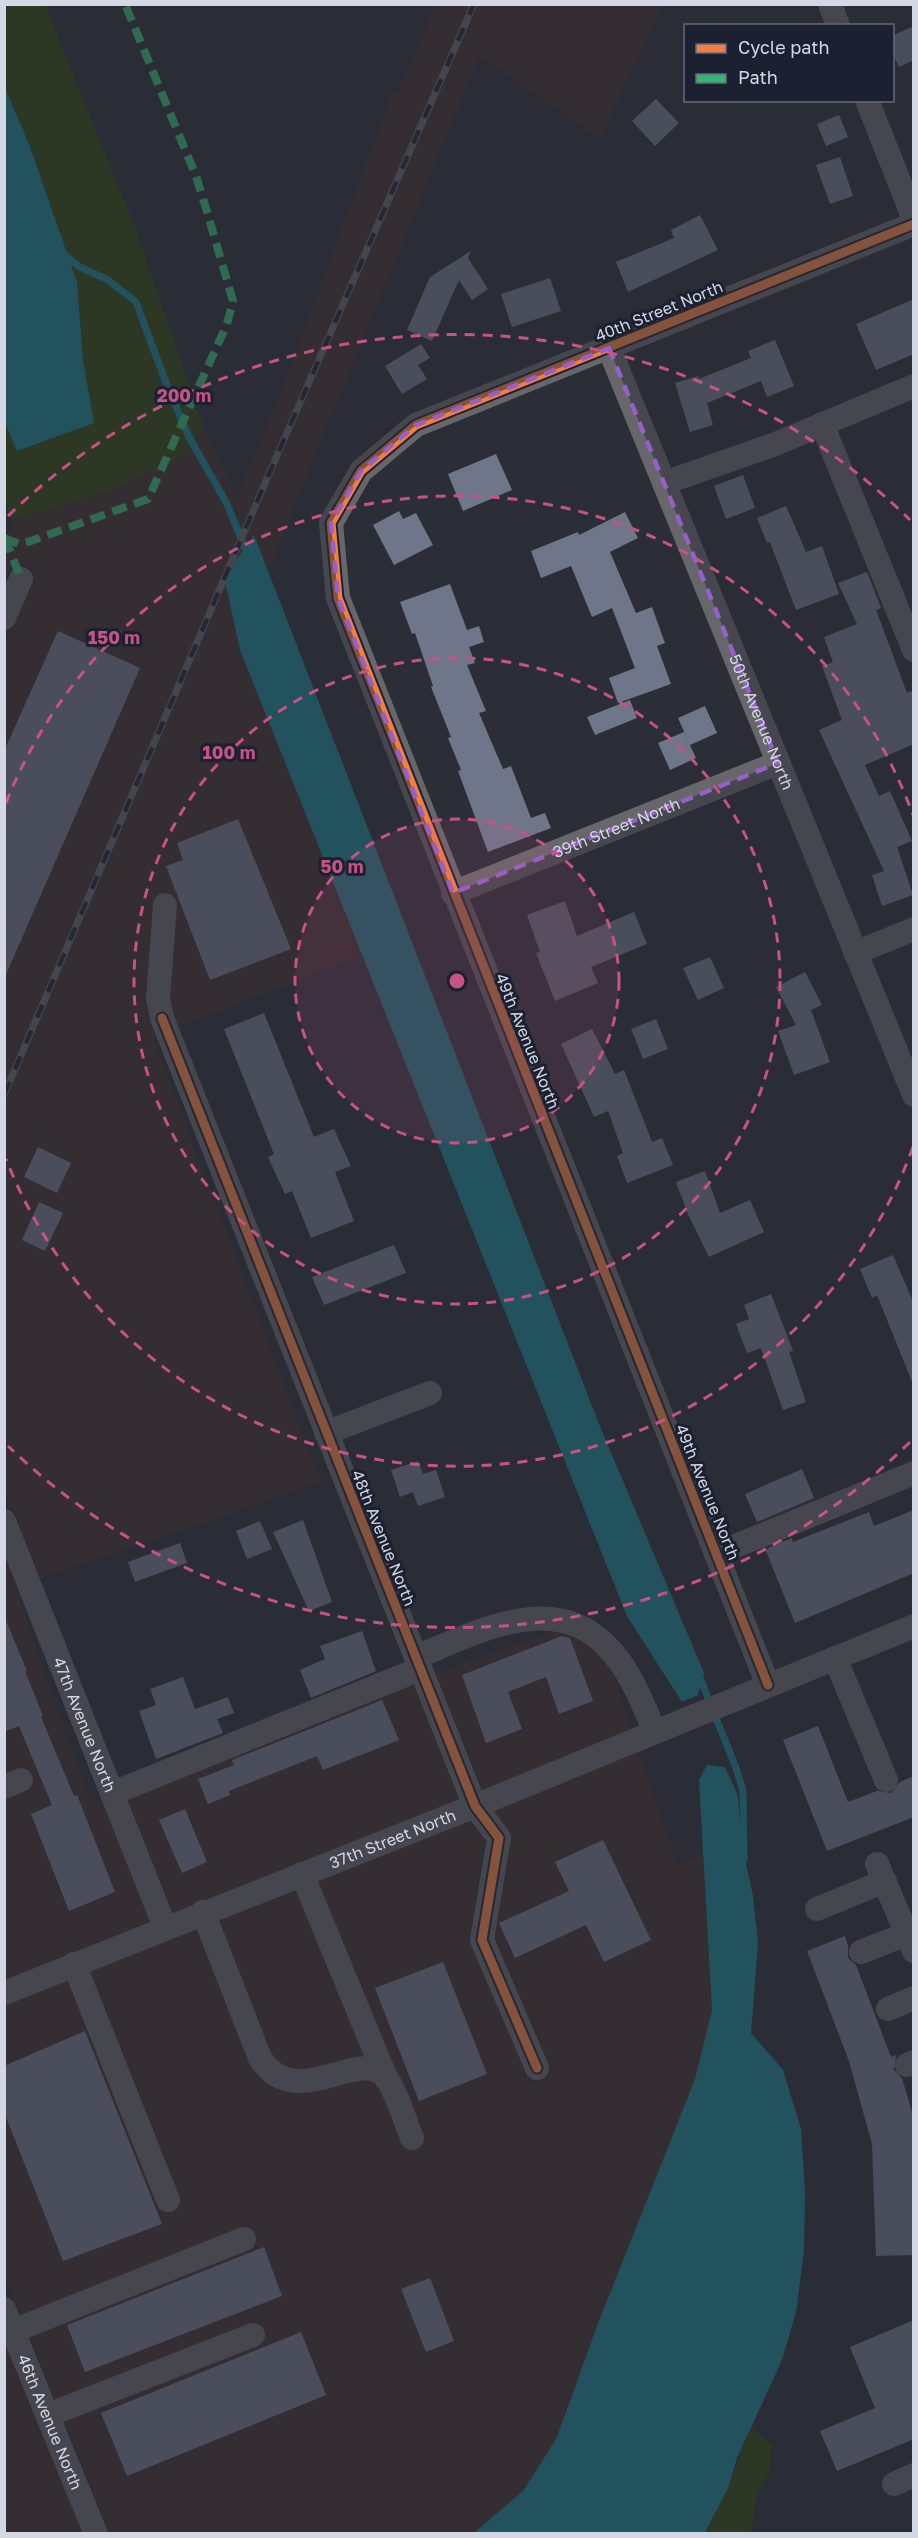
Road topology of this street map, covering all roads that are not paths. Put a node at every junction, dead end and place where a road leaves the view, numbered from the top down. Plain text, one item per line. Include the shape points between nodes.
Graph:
1 (830, 4) edge
2 (837, 24) edge
3 (868, 102) edge
4 (914, 219) edge
5 (914, 224) edge
6 (609, 348) junction
7 (914, 386) edge
8 (822, 424) junction
9 (416, 425) joint
10 (664, 483) junction
11 (13, 582) edge
12 (4, 618) edge
13 (914, 650) edge
14 (778, 764) junction
15 (453, 893) junction
16 (165, 905) dead end
17 (914, 929) edge
18 (855, 953) junction
19 (914, 1095) edge
20 (430, 1393) dead end
21 (326, 1433) junction
22 (914, 1473) edge
23 (4, 1521) edge
24 (716, 1554) junction
25 (914, 1626) edge
26 (835, 1658) junction
27 (418, 1663) junction
28 (759, 1689) junction
29 (666, 1728) junction
30 (886, 1780) dead end
31 (112, 1794) junction
32 (475, 1806) junction
33 (302, 1874) junction
34 (817, 1909) dead end
35 (203, 1912) junction
36 (165, 1927) junction
37 (910, 1942) edge
38 (861, 1952) dead end
39 (75, 1964) junction
40 (4, 1993) edge
41 (914, 1998) edge
42 (888, 2009) dead end
43 (537, 2068) dead end
44 (386, 2078) junction
45 (412, 2138) dead end
46 (168, 2200) dead end
47 (244, 2239) dead end
48 (9, 2320) edge
49 (254, 2335) dead end
50 (48, 2415) junction
51 (96, 2534) edge

1 - 2 street
3 - 4 street
5 - 6 street, 40th Street North
6 - 9 street, 40th Street North
6 - 10 street, 50th Avenue North
7 - 8 street
8 - 10 street
8 - 13 street
9 - 15 street, 49th Avenue North via 361,471 332,524 333,545 338,598
10 - 14 street, 50th Avenue North
11 - 12 street
14 - 15 street, 39th Street North
14 - 18 street, 50th Avenue North
15 - 24 street, 49th Avenue North
16 - 21 street, 48th Avenue North via 158,998 162,1018
17 - 18 street
18 - 19 street, 50th Avenue North
20 - 21 street
21 - 27 street, 48th Avenue North
22 - 24 street
23 - 31 street, 47th Avenue North
24 - 28 street, 49th Avenue North
25 - 26 street, 37th Street North
26 - 28 street, 37th Street North
26 - 30 street
27 - 29 street via 494,1626 525,1618 573,1623 592,1632 620,1662
27 - 31 street
27 - 32 street, 48th Avenue North
28 - 29 street, 37th Street North
29 - 32 street, 37th Street North
31 - 36 street, 47th Avenue North
32 - 33 street, 37th Street North
32 - 43 street, 48th Avenue North via 499,1838 482,1940
33 - 35 street, 37th Street North
33 - 44 street
34 - 37 street via 881,1873
35 - 36 street, 37th Street North
35 - 44 street via 269,2072 280,2079 310,2082 363,2069
36 - 39 street, 37th Street North
37 - 38 street
39 - 40 street, 37th Street North
39 - 46 street
41 - 42 street
44 - 45 street
47 - 48 street
48 - 50 street, 46th Avenue North
49 - 50 street
50 - 51 street, 46th Avenue North

